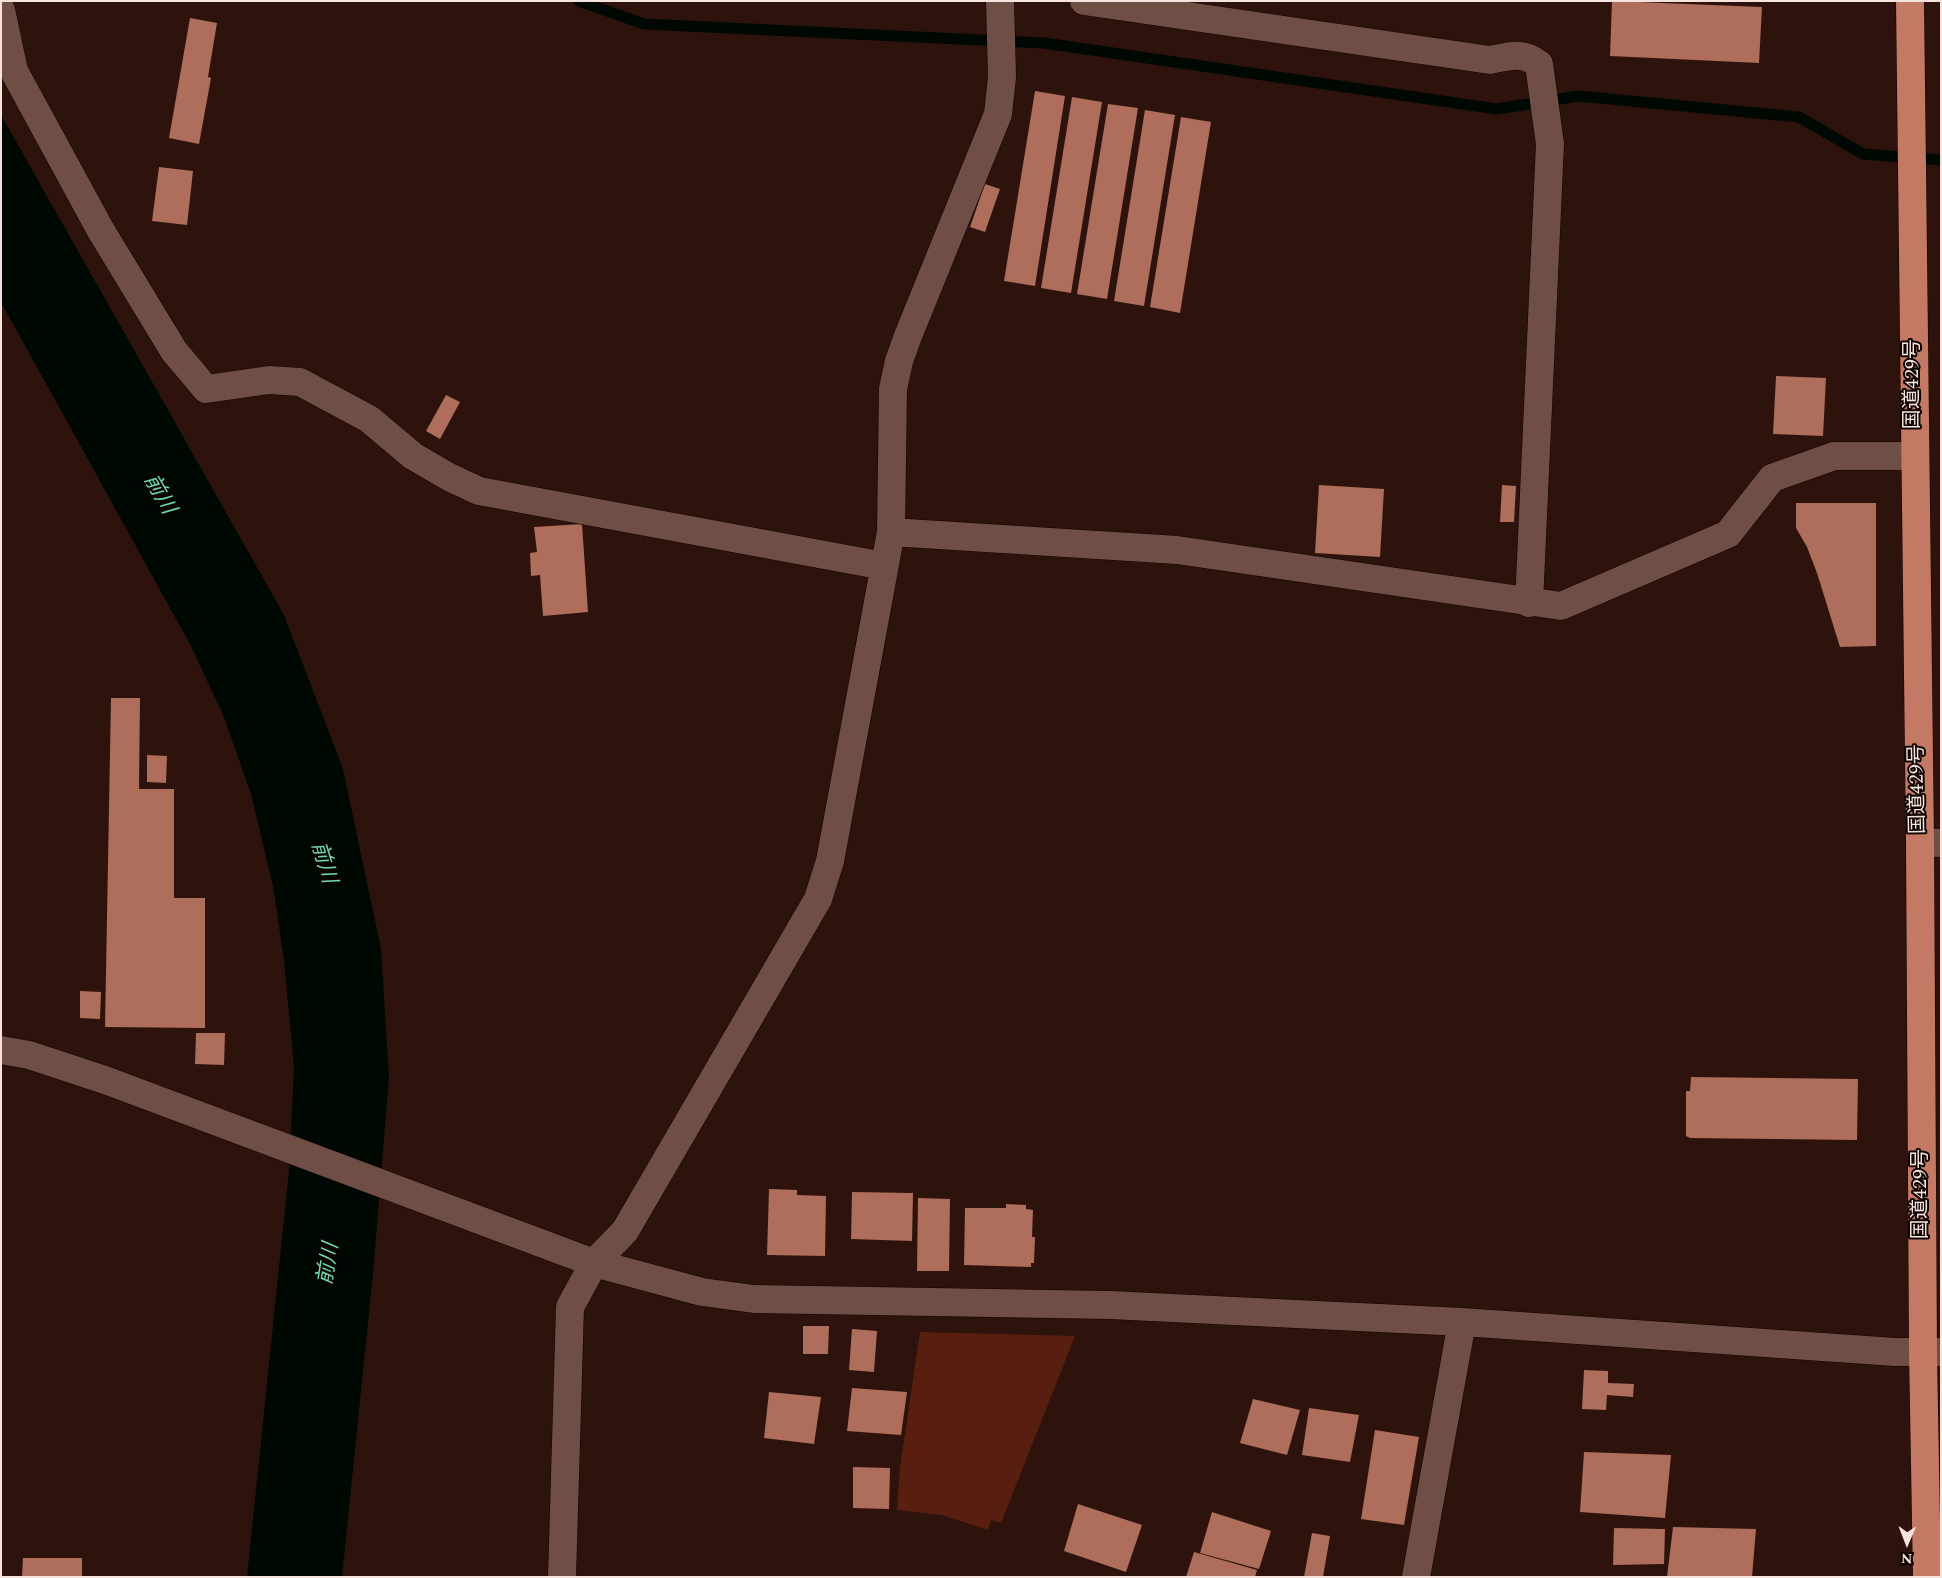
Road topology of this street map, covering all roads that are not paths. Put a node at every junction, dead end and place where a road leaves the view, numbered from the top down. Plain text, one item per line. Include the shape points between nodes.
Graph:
1 (1084, 1) edge
2 (1910, 1) edge
3 (1000, 5) edge
4 (1, 10) edge
5 (1212, 10) edge
6 (1914, 456) junction
7 (891, 532) junction
8 (884, 566) junction
9 (1529, 604) junction
10 (1930, 843) edge
11 (1, 1050) edge
12 (594, 1263) junction
13 (1462, 1322) junction
14 (1932, 1352) edge
15 (562, 1577) edge
16 (1416, 1577) edge
17 (1927, 1577) edge

1 - 5 street
2 - 6 highway, 国道429号
3 - 7 street via 1002,77 998,114 899,361 893,390
4 - 8 street via 18,80 105,238 174,351 206,389 269,380 300,382 369,419 413,456 449,478 479,491
5 - 9 street via 1490,60 1529,56 1539,64 1550,144
6 - 9 street via 1834,456 1772,478 1728,534 1561,606
6 - 10 highway, 国道429号
7 - 8 street
7 - 9 street via 1177,550
8 - 12 street via 830,861 818,899 625,1231
10 - 14 highway, 国道429号
11 - 12 street via 29,1055 105,1080
12 - 13 street via 702,1292 754,1299 1110,1305
12 - 15 street via 570,1307
13 - 14 street
13 - 16 street
14 - 17 highway, 国道429号

